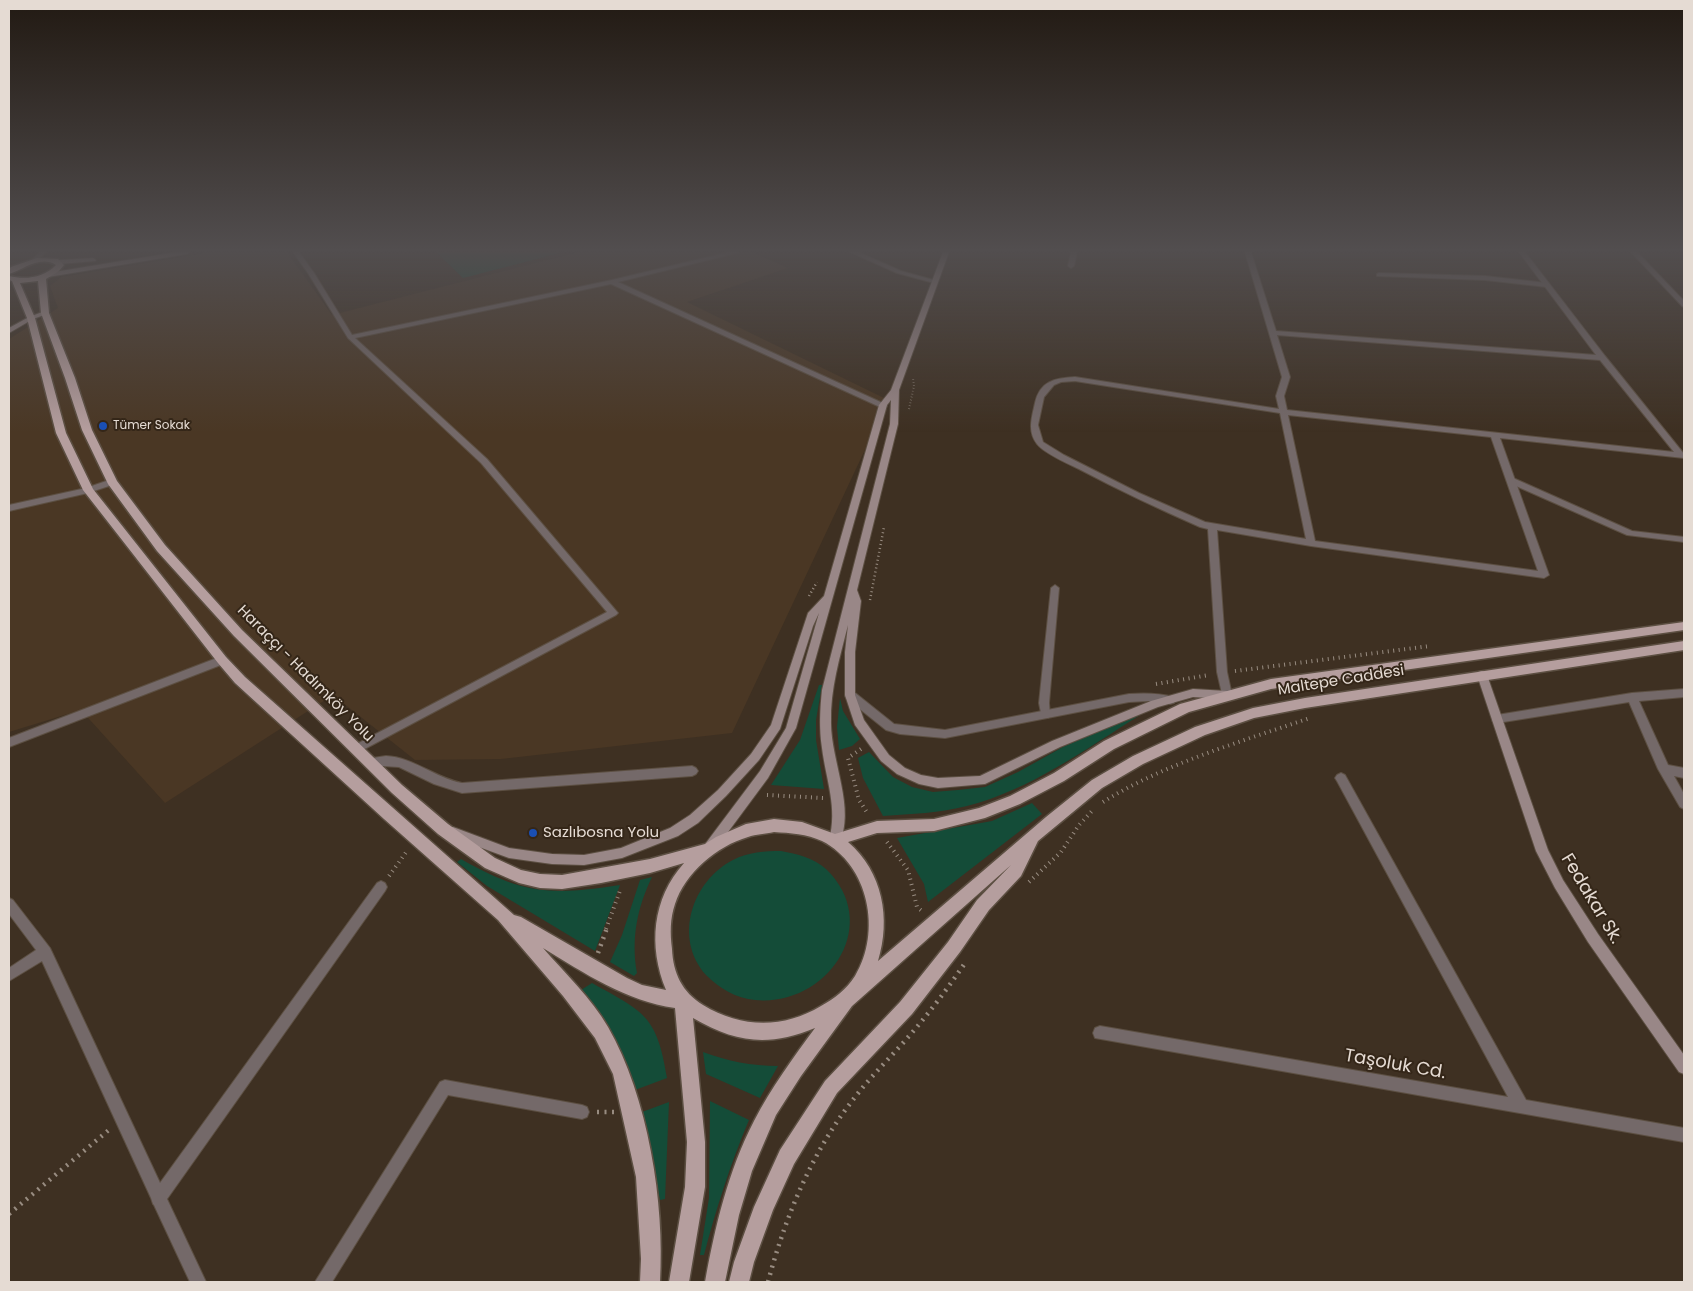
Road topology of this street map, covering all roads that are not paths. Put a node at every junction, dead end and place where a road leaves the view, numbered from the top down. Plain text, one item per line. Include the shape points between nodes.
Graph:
1 (28, 312) edge
2 (335, 312) edge
3 (468, 312) edge
4 (679, 312) edge
5 (923, 312) edge
6 (1266, 312) edge
7 (1568, 312) edge
8 (45, 313) joint
9 (31, 318) junction
10 (9, 331) edge
11 (1272, 334) junction
12 (350, 337) junction
13 (1602, 358) junction
14 (895, 390) junction
15 (883, 405) junction
16 (1284, 412) junction
17 (1495, 436) junction
18 (1683, 456) edge
19 (1510, 480) junction
20 (112, 482) junction
21 (88, 490) junction
22 (9, 508) edge
23 (1212, 526) junction
24 (1684, 540) edge
25 (1311, 543) junction
26 (1056, 588) dead end
27 (852, 589) junction
28 (828, 598) junction
29 (1684, 626) edge
30 (1684, 646) edge
31 (222, 660) junction
32 (1482, 675) junction
33 (1227, 694) junction
34 (1684, 694) edge
35 (850, 695) junction
36 (1632, 697) junction
37 (1170, 700) junction
38 (1045, 715) junction
39 (1497, 719) junction
40 (9, 744) edge
41 (357, 749) junction
42 (370, 762) junction
43 (1664, 769) junction
44 (692, 771) dead end
45 (1684, 773) edge
46 (1341, 778) dead end
47 (1684, 804) edge
48 (443, 829) junction
49 (1035, 835) junction
50 (835, 840) junction
51 (709, 849) junction
52 (381, 887) road end
53 (9, 904) edge
54 (504, 915) junction
55 (46, 952) junction
56 (9, 975) edge
57 (846, 1000) junction
58 (683, 1001) junction
59 (1100, 1033) dead end
60 (1684, 1067) edge
61 (1521, 1106) junction
62 (582, 1112) dead end
63 (1684, 1134) edge
64 (158, 1199) junction
65 (198, 1282) edge
66 (323, 1282) edge
67 (650, 1282) edge
68 (679, 1282) edge
69 (714, 1282) edge
70 (739, 1282) edge

1 - 9 main road
2 - 12 street
3 - 12 street
4 - 15 street
5 - 14 main road
6 - 11 street
7 - 13 street
8 - 9 main road
8 - 20 main road, Haraççı - Hadımköy Yolu via 87,430
9 - 10 main road
9 - 21 main road via 61,433
11 - 13 street
11 - 16 street via 1286,377 1280,396
12 - 41 street via 484,461 613,613
13 - 18 street
14 - 15 main road
14 - 27 main road via 894,424
15 - 28 main road
16 - 17 street
16 - 23 street via 1076,379 1055,381 1040,397 1034,425 1040,442 1061,457 1136,495
16 - 25 street
17 - 18 street
17 - 19 street
19 - 24 lane via 1630,533
19 - 25 street via 1544,575
20 - 21 street
20 - 41 main road, Haraççı - Hadımköy Yolu via 161,548 238,633
21 - 22 street
21 - 31 main road
23 - 25 street
23 - 33 street via 1222,672
26 - 38 lane
27 - 35 main road via 856,601 850,652
27 - 50 main road via 829,682 824,719 840,814 840,828
28 - 48 main road via 811,619 776,726 755,757 722,793 694,819 674,832 622,853 568,860 509,853
28 - 51 main road via 791,728 782,748
29 - 33 main road, Maltepe Caddesi via 1271,684
30 - 32 main road, Maltepe Caddesi
31 - 40 street
31 - 54 main road via 416,839
32 - 39 main road, Fedakar Sk.
32 - 49 main road, Maltepe Caddesi via 1253,713 1200,731 1138,760 1097,784
33 - 37 main road via 1193,694
33 - 50 main road, Maltepe Caddesi via 1186,708 1118,740 1059,777 980,814 934,825 877,828
34 - 36 street
35 - 37 main road via 859,722 885,758 901,771 938,783 981,781 1072,738
35 - 38 street via 890,727 920,733 945,734
36 - 39 street
36 - 43 street
37 - 38 street via 1129,698
39 - 60 main road, Fedakar Sk. via 1542,851 1559,884
41 - 42 main road, Haraççı - Hadımköy Yolu
42 - 44 street via 401,763 445,786 462,788
42 - 48 main road, Haraççı - Hadımköy Yolu
43 - 45 street
43 - 47 street
46 - 61 street
48 - 51 main road, Haraççı - Hadımköy Yolu via 490,863 519,876 562,882 650,866
49 - 57 main road, Maltepe Caddesi
49 - 70 main road via 1016,871 983,905 906,1008 831,1087 787,1157 764,1207
50 - 51 main road via 812,830 779,826 739,833 724,838
50 - 57 main road via 866,876 876,899 878,924 873,953 863,979
51 - 58 main road via 679,879 668,898 661,923 666,969
52 - 64 street
53 - 55 street
54 - 58 main road via 638,992
54 - 67 main road via 601,1032 621,1072 646,1177
55 - 56 street
55 - 64 street
57 - 58 main road via 818,1018 774,1032 753,1032 724,1026
57 - 69 main road via 769,1111 735,1193
58 - 68 main road via 696,1142 695,1187
59 - 61 street, Taşoluk Cd.
61 - 63 street, Taşoluk Cd.
62 - 66 street via 445,1087
64 - 65 street

